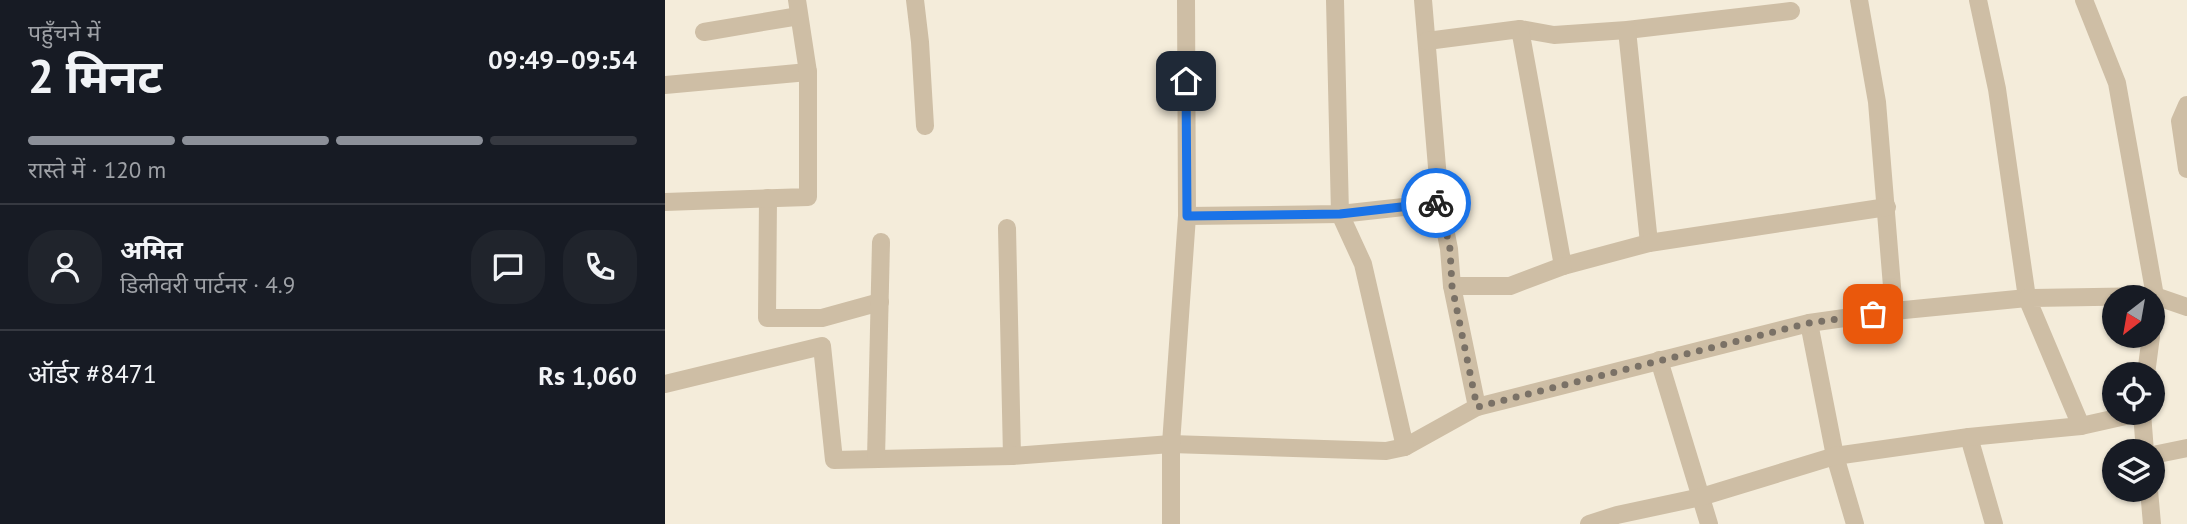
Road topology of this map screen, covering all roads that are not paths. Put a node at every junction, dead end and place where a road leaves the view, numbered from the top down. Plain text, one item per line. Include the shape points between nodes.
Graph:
1 (915, 0) edge
2 (1185, 0) edge
3 (1335, 0) edge
4 (1423, 0) edge
5 (1859, 0) edge
6 (1978, 0) edge
7 (2084, 0) edge
8 (798, 8) edge
9 (1791, 11) dead end
10 (1520, 29) junction
11 (1627, 30) junction
12 (705, 32) dead end
13 (1427, 41) junction
14 (808, 72) junction
15 (665, 85) edge
16 (2187, 105) edge
17 (925, 126) dead end
18 (2187, 169) edge
19 (768, 198) junction
20 (665, 202) edge
21 (1440, 203) junction
22 (1887, 206) junction
23 (1340, 214) junction
24 (1187, 216) junction
25 (1007, 228) dead end
26 (881, 242) dead end
27 (1649, 243) junction
28 (1563, 265) junction
29 (2153, 285) edge
30 (1452, 286) junction
31 (2102, 297) edge
32 (2027, 298) junction
33 (2165, 299) edge
34 (880, 302) junction
35 (2187, 307) edge
36 (1894, 312) junction
37 (1809, 323) junction
38 (1659, 360) junction
39 (665, 384) edge
40 (1477, 407) junction
41 (2102, 421) edge
42 (2081, 426) junction
43 (1969, 437) junction
44 (1171, 444) junction
45 (1405, 447) junction
46 (2187, 448) edge
47 (2165, 453) edge
48 (1012, 456) junction
49 (1835, 456) junction
50 (876, 459) junction
51 (1701, 497) junction
52 (2150, 502) edge
53 (1171, 524) edge
54 (1589, 524) edge
55 (1709, 524) edge
56 (1855, 524) edge
57 (1994, 524) edge
58 (2152, 524) edge

1 - 17 street
2 - 24 street
3 - 23 street
4 - 13 street
5 - 22 street via 1877,102
6 - 32 street via 1997,89
7 - 29 street via 2117,83
8 - 12 street
8 - 14 street
9 - 11 street
10 - 11 street via 1554,35
10 - 13 street
10 - 28 street
11 - 27 street
13 - 21 street
14 - 15 street
14 - 19 street via 808,197
16 - 18 street via 2180,121
19 - 20 street
19 - 34 street via 767,318 823,318
21 - 23 street
21 - 30 street
22 - 27 street
22 - 36 street
23 - 24 street
23 - 45 street via 1363,264
24 - 44 street
25 - 48 street
26 - 34 street
27 - 28 street
28 - 30 street via 1510,286
30 - 40 street
31 - 32 street
32 - 36 street
32 - 42 street
33 - 35 street
34 - 50 street
36 - 37 street
37 - 38 street
37 - 49 street
38 - 40 street
38 - 51 street
39 - 50 street via 822,346 834,460
40 - 45 street
41 - 42 street
42 - 43 street
43 - 49 street
43 - 57 street
44 - 45 street via 1386,451
44 - 48 street
44 - 53 street
46 - 47 street
48 - 50 street
49 - 51 street
49 - 56 street
51 - 54 street
51 - 55 street
52 - 58 street

